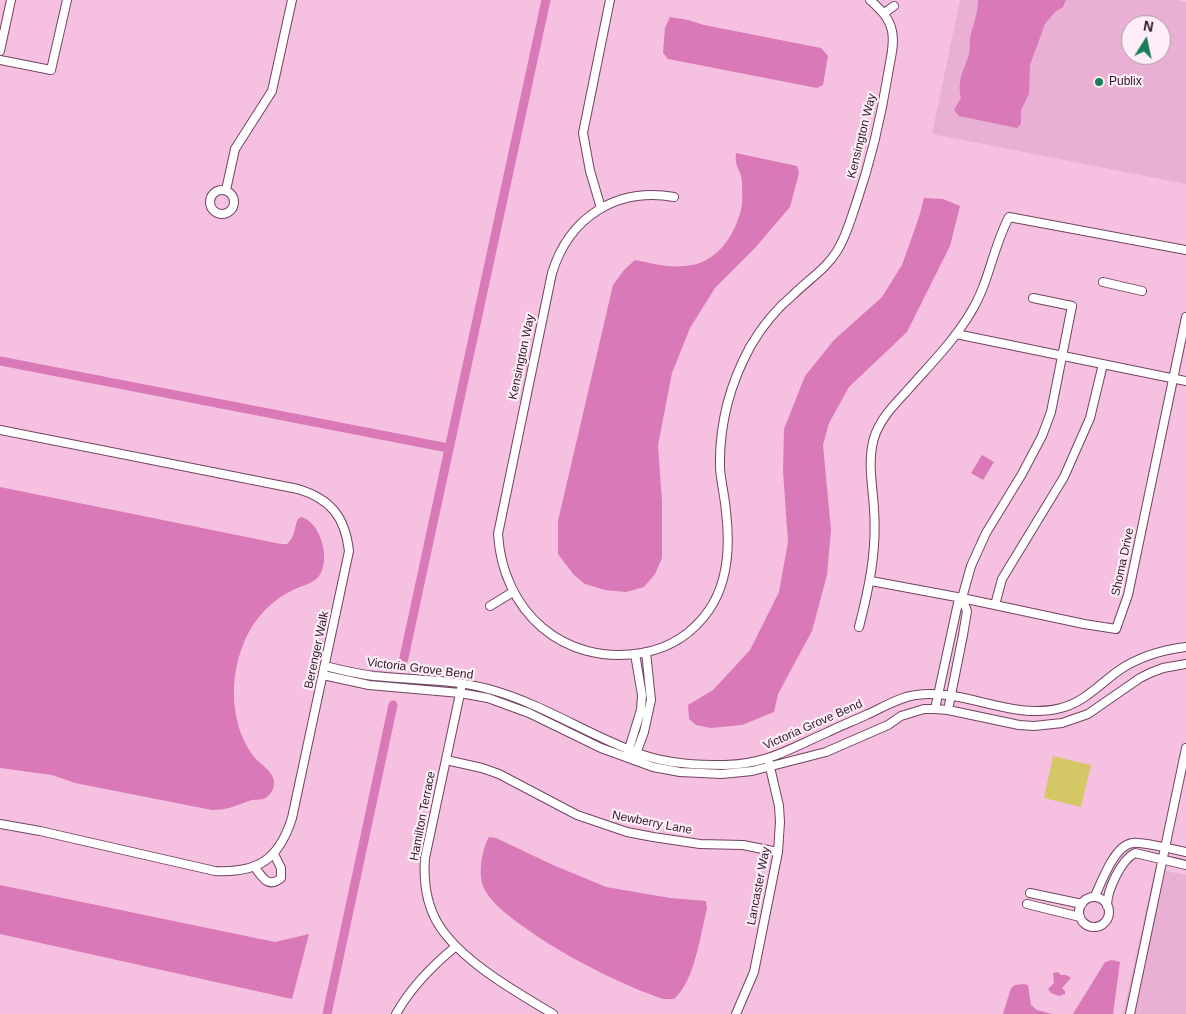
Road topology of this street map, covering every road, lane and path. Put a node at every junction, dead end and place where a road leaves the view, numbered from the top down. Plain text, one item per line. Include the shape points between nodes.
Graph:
1 (11, 0) edge
2 (67, 0) edge
3 (292, 0) edge
4 (610, 0) edge
5 (870, 0) edge
6 (894, 6) dead end
7 (884, 13) junction
8 (0, 51) edge
9 (0, 60) edge
10 (226, 190) dead end
11 (674, 197) dead end
12 (601, 208) junction
13 (1186, 250) edge
14 (1104, 282) dead end
15 (1142, 291) dead end
16 (1033, 298) dead end
17 (1186, 316) edge
18 (956, 334) junction
19 (1063, 356) junction
20 (1103, 364) junction
21 (1174, 378) junction
22 (1186, 380) edge
23 (0, 430) edge
24 (871, 581) junction
25 (513, 592) junction
26 (962, 598) junction
27 (490, 606) dead end
28 (995, 606) junction
29 (859, 627) dead end
30 (1186, 647) edge
31 (646, 652) junction
32 (634, 654) junction
33 (1186, 664) edge
34 (325, 666) junction
35 (323, 675) junction
36 (461, 684) junction
37 (460, 693) junction
38 (938, 694) junction
39 (950, 696) junction
40 (935, 708) junction
41 (948, 710) junction
42 (1186, 748) edge
43 (633, 750) junction
44 (630, 759) junction
45 (446, 760) junction
46 (769, 763) junction
47 (0, 824) edge
48 (1166, 848) junction
49 (778, 852) junction
50 (1186, 852) edge
51 (274, 854) junction
52 (1163, 860) junction
53 (1186, 865) edge
54 (254, 866) junction
55 (1030, 893) dead end
56 (1094, 896) junction
57 (1027, 904) dead end
58 (1082, 904) junction
59 (1107, 906) junction
60 (1080, 917) junction
61 (455, 947) junction
62 (396, 1014) edge
63 (553, 1014) edge
64 (736, 1014) edge
65 (1130, 1014) edge

1 - 8 street
2 - 9 street via 51,70
3 - 10 street via 272,91 234,148
4 - 12 street via 583,133
5 - 7 street, Kensington Way
6 - 7 street
7 - 31 street, Kensington Way via 893,40 886,85 870,156 844,238 829,262 791,296 763,328 742,365 727,405 720,469 728,540 723,582 710,608 692,629 668,645
11 - 12 street, Kensington Way via 638,196
12 - 25 street, Kensington Way via 570,236 552,273 498,534 502,564
13 - 18 street via 1009,217 972,311
14 - 15 street
16 - 19 street via 1072,306
17 - 21 street, Shoma Drive
18 - 19 street
18 - 24 street via 884,417 874,438 870,459 874,510
19 - 20 street
19 - 26 street via 1045,428 986,533 971,566
20 - 21 street
20 - 28 street via 1090,418 1067,470 1002,580
21 - 22 street
21 - 28 street, Shoma Drive via 1128,595 1116,629
23 - 34 street, Berenger Walk via 298,489 330,505 345,528 349,551
24 - 26 street, Shoma Drive
24 - 29 street
25 - 27 street
25 - 32 street, Kensington Way via 542,628 567,644 596,653
26 - 28 street, Shoma Drive
26 - 38 street via 958,603
26 - 39 street via 967,611
30 - 39 street, Victoria Grove Bend via 1161,651 1134,661 1093,692 1059,709 1023,711
31 - 32 street, Kensington Way
31 - 43 street via 651,700 644,732
32 - 43 street via 642,695
33 - 41 street, Victoria Grove Bend via 1145,675 1088,714 1062,723 1019,725
34 - 35 street, Berenger Walk
34 - 36 street, Victoria Grove Bend via 371,675
35 - 37 street, Victoria Grove Bend via 368,685
35 - 51 street, Berenger Walk via 292,818 287,836
36 - 37 street, Hamilton Terrace
36 - 43 street, Victoria Grove Bend via 490,689 530,703
37 - 44 street, Victoria Grove Bend via 507,704
37 - 45 street, Hamilton Terrace
38 - 39 street, Victoria Grove Bend
38 - 40 street
38 - 46 street, Victoria Grove Bend via 900,699
39 - 41 street
40 - 41 street, Victoria Grove Bend
40 - 46 street, Victoria Grove Bend via 907,714 826,752
42 - 48 street
43 - 44 street
43 - 46 street, Victoria Grove Bend via 664,760 705,765
44 - 46 street, Victoria Grove Bend via 653,767 722,774 752,771
45 - 49 street, Newberry Lane via 491,771 577,815 627,832
45 - 61 street, Hamilton Terrace via 424,871 432,912
46 - 49 street, Lancaster Way via 779,806
47 - 54 street, Berenger Walk via 215,871 235,872
48 - 50 street
48 - 52 street
48 - 56 street via 1133,842 1124,846 1116,853
49 - 64 street, Lancaster Way via 754,972
51 - 54 street, Berenger Walk
51 - 54 street via 282,872 275,883 264,880
52 - 53 street
52 - 59 street via 1135,853 1129,856 1109,892
52 - 65 street
55 - 58 street
56 - 58 street
56 - 59 street via 1100,897
57 - 60 street
58 - 60 street
59 - 60 street via 1106,920 1096,928 1089,927
61 - 62 street via 424,975
61 - 63 street, Hamilton Terrace via 502,983

